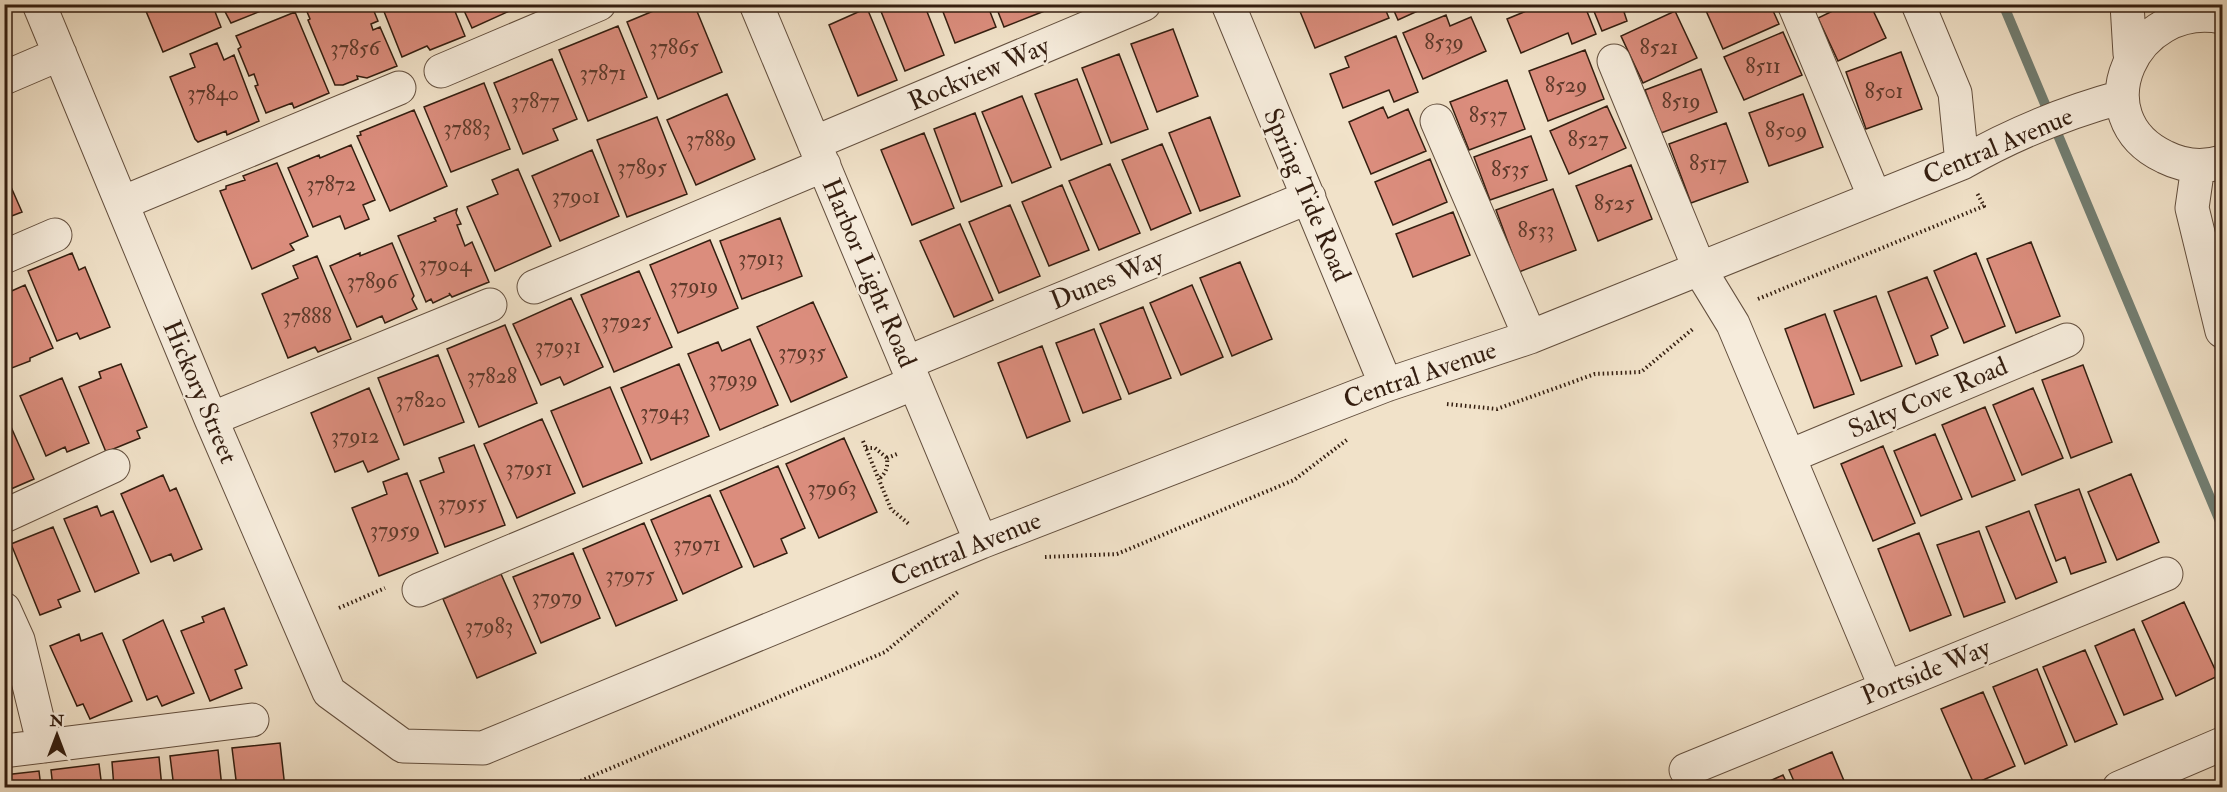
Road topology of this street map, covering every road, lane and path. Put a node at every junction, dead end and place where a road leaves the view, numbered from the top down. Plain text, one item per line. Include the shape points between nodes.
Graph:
1 (39, 4) edge
2 (598, 4) edge
3 (756, 4) edge
4 (1144, 4) edge
5 (1228, 4) edge
6 (1794, 4) edge
7 (1918, 4) edge
8 (2127, 4) edge
9 (2210, 12) edge
10 (60, 54) junction
11 (2130, 54) junction
12 (1614, 62) dead end
13 (441, 71) dead end
14 (4, 78) edge
15 (399, 88) dead end
16 (2108, 100) junction
17 (1437, 121) dead end
18 (819, 154) junction
19 (2210, 164) edge
20 (1969, 176) junction
21 (1309, 197) junction
22 (1875, 198) junction
23 (122, 203) junction
24 (55, 235) dead end
25 (4, 256) edge
26 (1700, 270) junction
27 (534, 287) dead end
28 (1754, 300) dead end
29 (490, 305) dead end
30 (1701, 322) dead end
31 (2223, 331) edge
32 (1530, 337) junction
33 (2067, 340) dead end
34 (910, 373) junction
35 (1386, 385) junction
36 (1438, 403) dead end
37 (211, 419) junction
38 (1351, 437) dead end
39 (862, 440) dead end
40 (866, 448) junction
41 (897, 454) dead end
42 (1790, 456) junction
43 (887, 458) junction
44 (113, 466) dead end
45 (879, 479) junction
46 (4, 516) edge
47 (910, 525) dead end
48 (981, 542) junction
49 (1035, 558) dead end
50 (2166, 574) dead end
51 (419, 590) dead end
52 (958, 592) dead end
53 (4, 609) edge
54 (1886, 688) junction
55 (252, 720) dead end
56 (2223, 744) edge
57 (403, 746) joint
58 (44, 747) junction
59 (4, 752) edge
60 (1686, 770) dead end
61 (564, 788) edge
62 (2119, 788) edge

1 - 10 street, Hickory Street
2 - 13 street
3 - 18 street, Harbor Light Road
4 - 18 street, Rockview Way
5 - 21 street, Spring Tide Road
6 - 22 street
7 - 20 street via 1955,93
8 - 11 street
9 - 11 street via 2164,20 2143,35
10 - 14 street
10 - 23 street, Hickory Street
11 - 16 street
12 - 26 street
15 - 23 street
16 - 19 street via 2156,153 2176,163
16 - 20 street, Central Avenue via 1995,144
17 - 32 street, Central Avenue
18 - 27 street, Rockview Way
18 - 34 street, Harbor Light Road
19 - 31 street via 2192,208
20 - 22 street, Central Avenue
20 - 28 path via 1984,206
21 - 34 street, Dunes Way
21 - 35 street, Spring Tide Road
22 - 26 street, Central Avenue
23 - 37 street, Hickory Street
24 - 25 street
26 - 32 street, Central Avenue
26 - 42 street via 1733,324
29 - 37 street
30 - 36 path via 1641,372 1595,374 1497,409
32 - 35 street, Central Avenue
33 - 42 street, Salty Cove Road
34 - 48 street, Harbor Light Road
34 - 51 street, Dunes Way
35 - 48 street, Central Avenue
37 - 57 street, Hickory Street via 329,692
38 - 49 path via 1294,480 1117,554
39 - 40 path
40 - 43 path via 875,448
40 - 45 path
41 - 43 path
42 - 54 street
43 - 45 path via 888,466
44 - 46 street
45 - 47 path via 891,509
48 - 57 street, Central Avenue via 483,748
50 - 54 street, Portside Way
52 - 61 path via 885,652
53 - 58 street via 18,640
54 - 60 street, Portside Way
55 - 58 street
56 - 62 street
58 - 59 street

